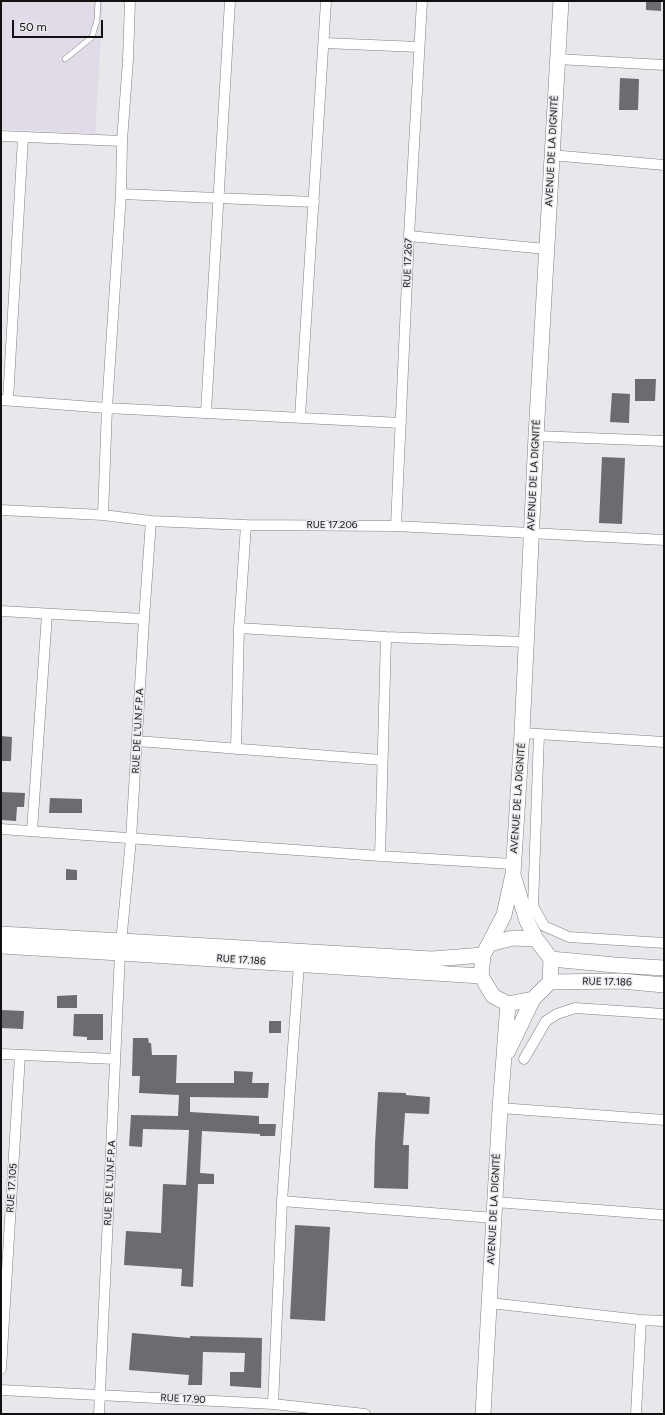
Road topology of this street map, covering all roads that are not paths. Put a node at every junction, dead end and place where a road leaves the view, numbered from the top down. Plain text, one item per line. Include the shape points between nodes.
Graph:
1 (98, 1) edge
2 (130, 1) edge
3 (230, 1) edge
4 (326, 1) edge
5 (422, 1) edge
6 (561, 1) edge
7 (324, 43) junction
8 (419, 48) junction
9 (557, 58) junction
10 (65, 59) dead end
11 (664, 65) edge
12 (1, 136) edge
13 (23, 138) junction
14 (122, 141) junction
15 (552, 155) junction
16 (664, 165) edge
17 (121, 194) junction
18 (217, 198) junction
19 (314, 202) junction
20 (409, 236) junction
21 (546, 249) junction
22 (4, 400) edge
23 (107, 408) junction
24 (206, 412) junction
25 (300, 417) junction
26 (401, 423) junction
27 (536, 436) junction
28 (664, 441) edge
29 (1, 510) edge
30 (103, 515) junction
31 (151, 521) junction
32 (246, 525) junction
33 (396, 526) junction
34 (531, 533) junction
35 (664, 540) edge
36 (1, 611) edge
37 (47, 614) junction
38 (144, 619) junction
39 (240, 628) junction
40 (386, 637) junction
41 (526, 642) junction
42 (522, 733) junction
43 (539, 734) junction
44 (137, 742) junction
45 (664, 742) edge
46 (236, 749) junction
47 (382, 760) junction
48 (1, 829) edge
49 (32, 831) junction
50 (131, 839) junction
51 (380, 856) junction
52 (513, 869) junction
53 (1, 934) edge
54 (536, 940) junction
55 (664, 942) edge
56 (1, 946) edge
57 (120, 947) junction
58 (486, 950) junction
59 (551, 959) junction
60 (299, 964) junction
61 (664, 968) edge
62 (481, 976) junction
63 (550, 982) junction
64 (664, 985) edge
65 (533, 999) junction
66 (508, 1004) junction
67 (664, 1014) edge
68 (1, 1054) edge
69 (20, 1055) junction
70 (115, 1059) junction
71 (504, 1059) junction
72 (524, 1059) dead end
73 (500, 1108) junction
74 (664, 1120) edge
75 (282, 1201) junction
76 (495, 1202) junction
77 (664, 1215) edge
78 (494, 1218) junction
79 (490, 1303) junction
80 (641, 1320) junction
81 (664, 1321) edge
82 (1, 1369) edge
83 (1, 1390) edge
84 (100, 1394) junction
85 (273, 1404) junction
86 (98, 1414) edge
87 (365, 1414) edge
88 (483, 1414) edge
89 (636, 1414) edge

1 - 10 lane via 97,20 92,37
2 - 14 street
3 - 18 street
4 - 7 street
5 - 8 street, RUE 17.267
6 - 9 street, AVENUE DE LA DIGNITÉ
7 - 8 street
7 - 19 street
8 - 20 street, RUE 17.267
9 - 11 street
9 - 15 street, AVENUE DE LA DIGNITÉ
12 - 13 street
13 - 14 street
13 - 22 street
14 - 17 street
15 - 16 street
15 - 21 street, AVENUE DE LA DIGNITÉ
17 - 18 street
17 - 23 street
18 - 19 street
18 - 24 street
19 - 25 street
20 - 21 street
20 - 26 street, RUE 17.267
21 - 27 street, AVENUE DE LA DIGNITÉ
22 - 23 street
23 - 24 street
23 - 30 street
24 - 25 street
25 - 26 street
26 - 33 street, RUE 17.267
27 - 28 street
27 - 34 street, AVENUE DE LA DIGNITÉ
29 - 30 street, RUE 17.206
30 - 31 street, RUE 17.206
31 - 32 street, RUE 17.206
31 - 38 street, RUE DE L'U.N.F.P.A
32 - 33 street, RUE 17.206
32 - 39 street
33 - 34 street, RUE 17.206
34 - 35 street, RUE 17.206
34 - 41 street, AVENUE DE LA DIGNITÉ
36 - 37 street
37 - 38 street
37 - 49 street
38 - 44 street, RUE DE L'U.N.F.P.A
39 - 40 street
39 - 46 street
40 - 41 street
40 - 47 street
41 - 42 street, AVENUE DE LA DIGNITÉ
42 - 43 street
42 - 52 street, AVENUE DE LA DIGNITÉ
43 - 45 street
43 - 55 street via 533,906 544,926 569,937
44 - 46 street
44 - 50 street, RUE DE L'U.N.F.P.A
46 - 47 street
47 - 51 street
48 - 49 street
49 - 50 street
50 - 51 street
50 - 57 street, RUE DE L'U.N.F.P.A
51 - 52 street
52 - 54 street via 527,921
52 - 58 street, AVENUE DE LA DIGNITÉ via 504,915
53 - 57 street
54 - 58 street via 513,938
54 - 59 street
56 - 57 street, RUE 17.186
57 - 58 street via 432,959
57 - 60 street, RUE 17.186
57 - 70 street, RUE DE L'U.N.F.P.A
58 - 62 street
59 - 61 street
59 - 63 street
60 - 62 street, RUE 17.186
60 - 75 street
62 - 66 street via 493,996
63 - 64 street, RUE 17.186 via 621,981
63 - 65 street
65 - 66 street
65 - 71 street
66 - 71 street, AVENUE DE LA DIGNITÉ
67 - 72 street via 575,1008 546,1021
68 - 69 street
69 - 70 street
69 - 82 street, RUE 17.105
70 - 84 street, RUE DE L'U.N.F.P.A
71 - 73 street, AVENUE DE LA DIGNITÉ
73 - 74 street
73 - 76 street, AVENUE DE LA DIGNITÉ
75 - 78 street
75 - 85 street
76 - 77 street
76 - 78 street, AVENUE DE LA DIGNITÉ
78 - 79 street, AVENUE DE LA DIGNITÉ
79 - 80 street
79 - 88 street, AVENUE DE LA DIGNITÉ
80 - 81 street
80 - 89 street
83 - 84 street, RUE 17.90
84 - 85 street, RUE 17.90
84 - 86 street, RUE DE L'U.N.F.P.A
85 - 87 street, RUE 17.90

